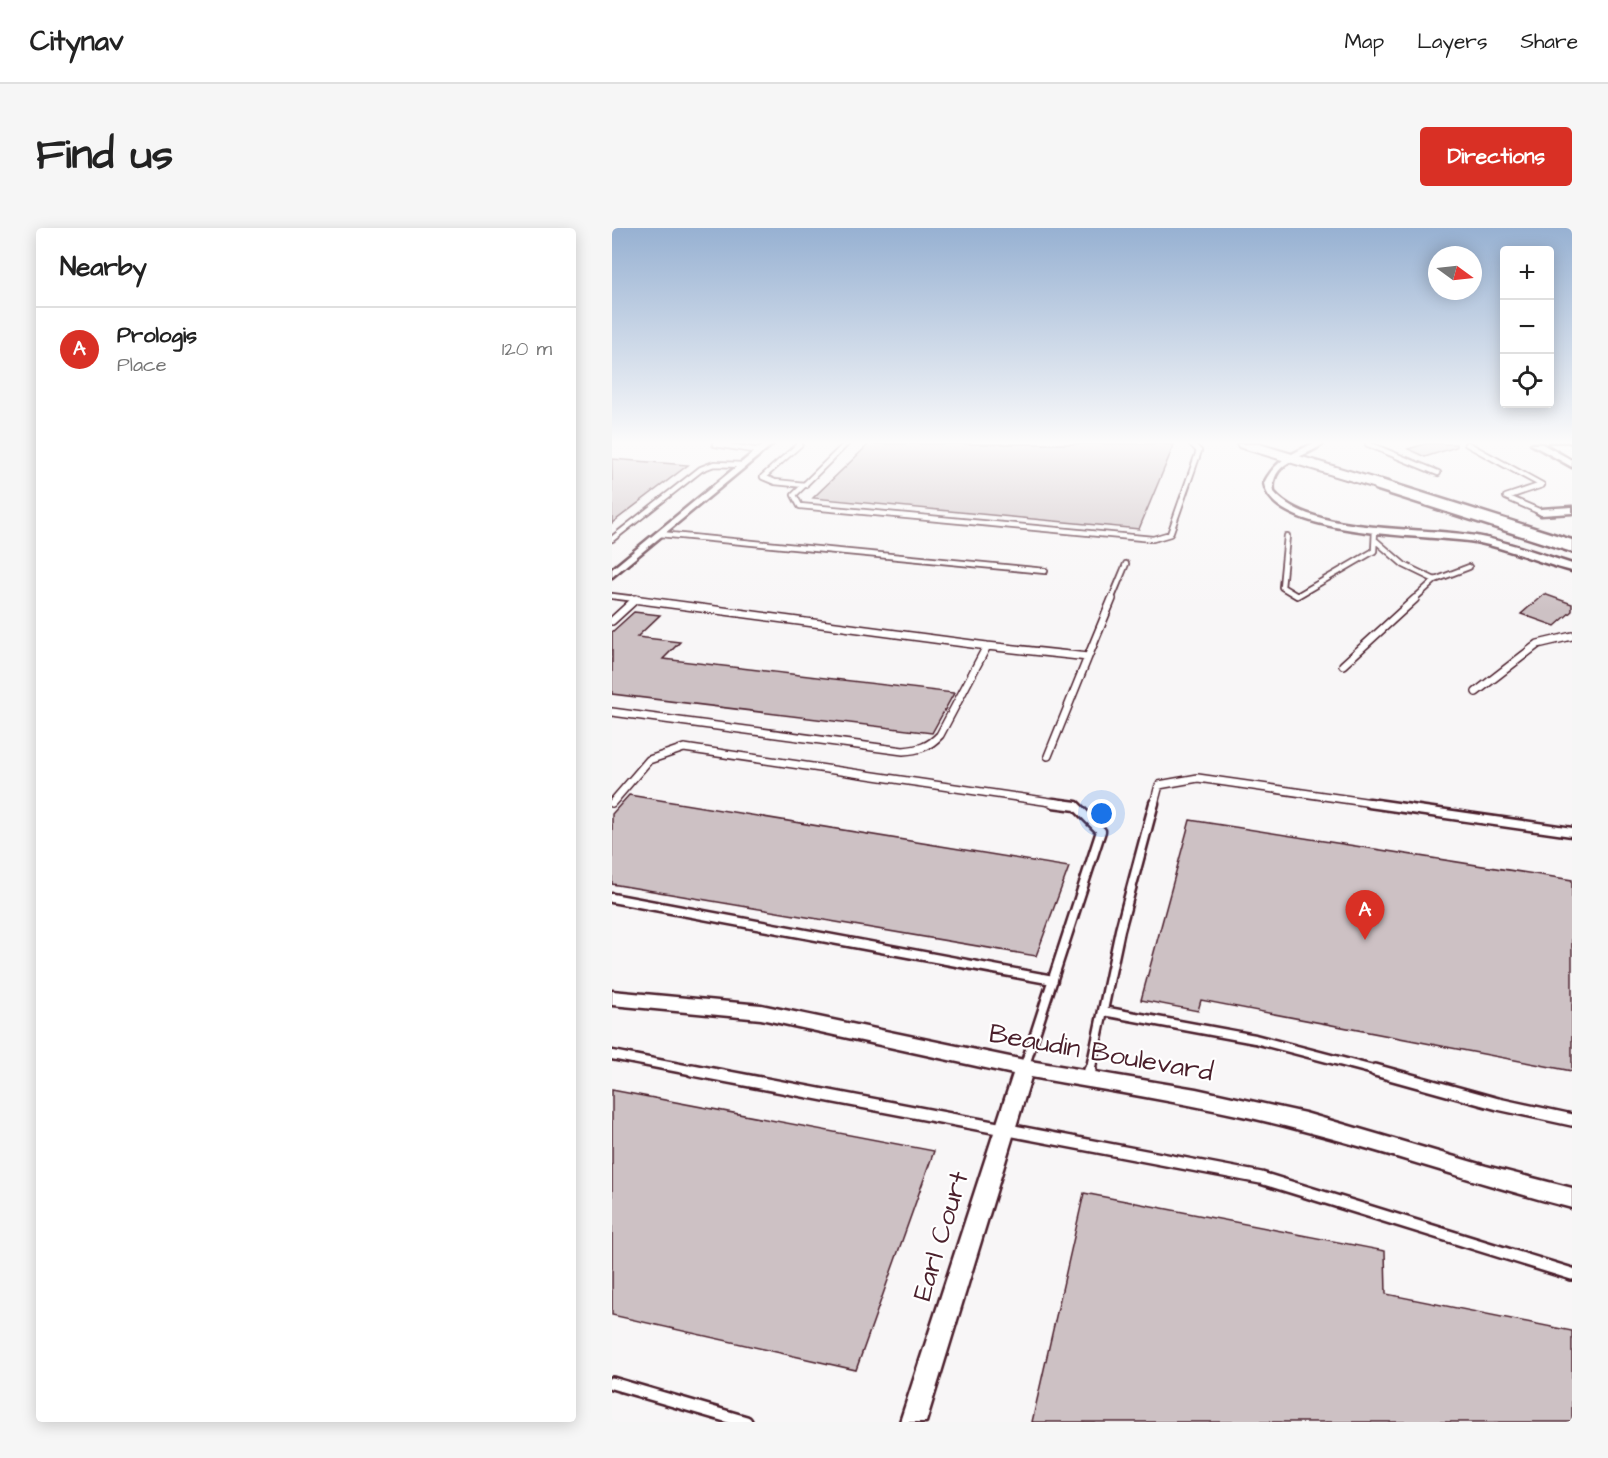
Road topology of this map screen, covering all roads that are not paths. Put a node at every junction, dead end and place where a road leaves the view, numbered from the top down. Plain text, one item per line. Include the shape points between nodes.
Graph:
1 (662, 500) edge
2 (702, 500) edge
3 (797, 500) edge
4 (1182, 500) edge
5 (1277, 500) edge
6 (1427, 500) edge
7 (1434, 500) edge
8 (1512, 500) edge
9 (1572, 510) edge
10 (1541, 512) joint
11 (660, 534) junction
12 (1375, 534) junction
13 (1287, 536) dead end
14 (1572, 538) edge
15 (612, 539) edge
16 (1572, 548) edge
17 (1126, 564) dead end
18 (1469, 567) dead end
19 (1572, 568) edge
20 (1045, 571) dead end
21 (612, 574) edge
22 (1435, 580) junction
23 (612, 596) edge
24 (636, 599) junction
25 (612, 621) edge
26 (1572, 636) edge
27 (987, 646) junction
28 (1088, 657) junction
29 (1343, 665) dead end
30 (1476, 692) dead end
31 (612, 712) edge
32 (1048, 756) dead end
33 (612, 803) edge
34 (1572, 832) edge
35 (612, 898) edge
36 (1053, 980) junction
37 (612, 998) edge
38 (1103, 1011) junction
39 (612, 1054) edge
40 (1024, 1068) junction
41 (1088, 1079) junction
42 (1572, 1120) edge
43 (1004, 1131) junction
44 (1572, 1198) edge
45 (1572, 1274) edge
46 (612, 1383) edge
47 (746, 1422) edge
48 (913, 1422) edge

1 - 15 lane
2 - 11 street
3 - 4 lane via 800,506 1153,539 1170,534
5 - 12 street via 1318,520
6 - 16 highway
7 - 14 highway
8 - 10 lane
9 - 10 street
11 - 20 lane
11 - 21 street
12 - 13 lane via 1374,551 1297,596 1282,587
12 - 19 street via 1494,543
12 - 22 lane via 1403,564
17 - 28 lane
18 - 22 lane
22 - 29 lane
23 - 24 lane
24 - 25 lane
24 - 27 lane
26 - 30 lane via 1538,644
27 - 28 lane
27 - 31 lane via 940,735 931,746 919,750
28 - 32 lane
33 - 36 lane via 650,760 684,748 1076,807 1101,831
34 - 38 lane via 1198,778 1159,785
35 - 36 lane
36 - 40 lane
37 - 40 street, Beaudin Boulevard via 761,1012
38 - 41 lane
38 - 42 lane via 1276,1044 1524,1112
39 - 43 lane
40 - 41 street, Beaudin Boulevard
40 - 43 street, Earl Court
41 - 44 street, Beaudin Boulevard via 1196,1097 1305,1122
43 - 45 lane via 1261,1178
43 - 48 street, Earl Court
46 - 47 lane

